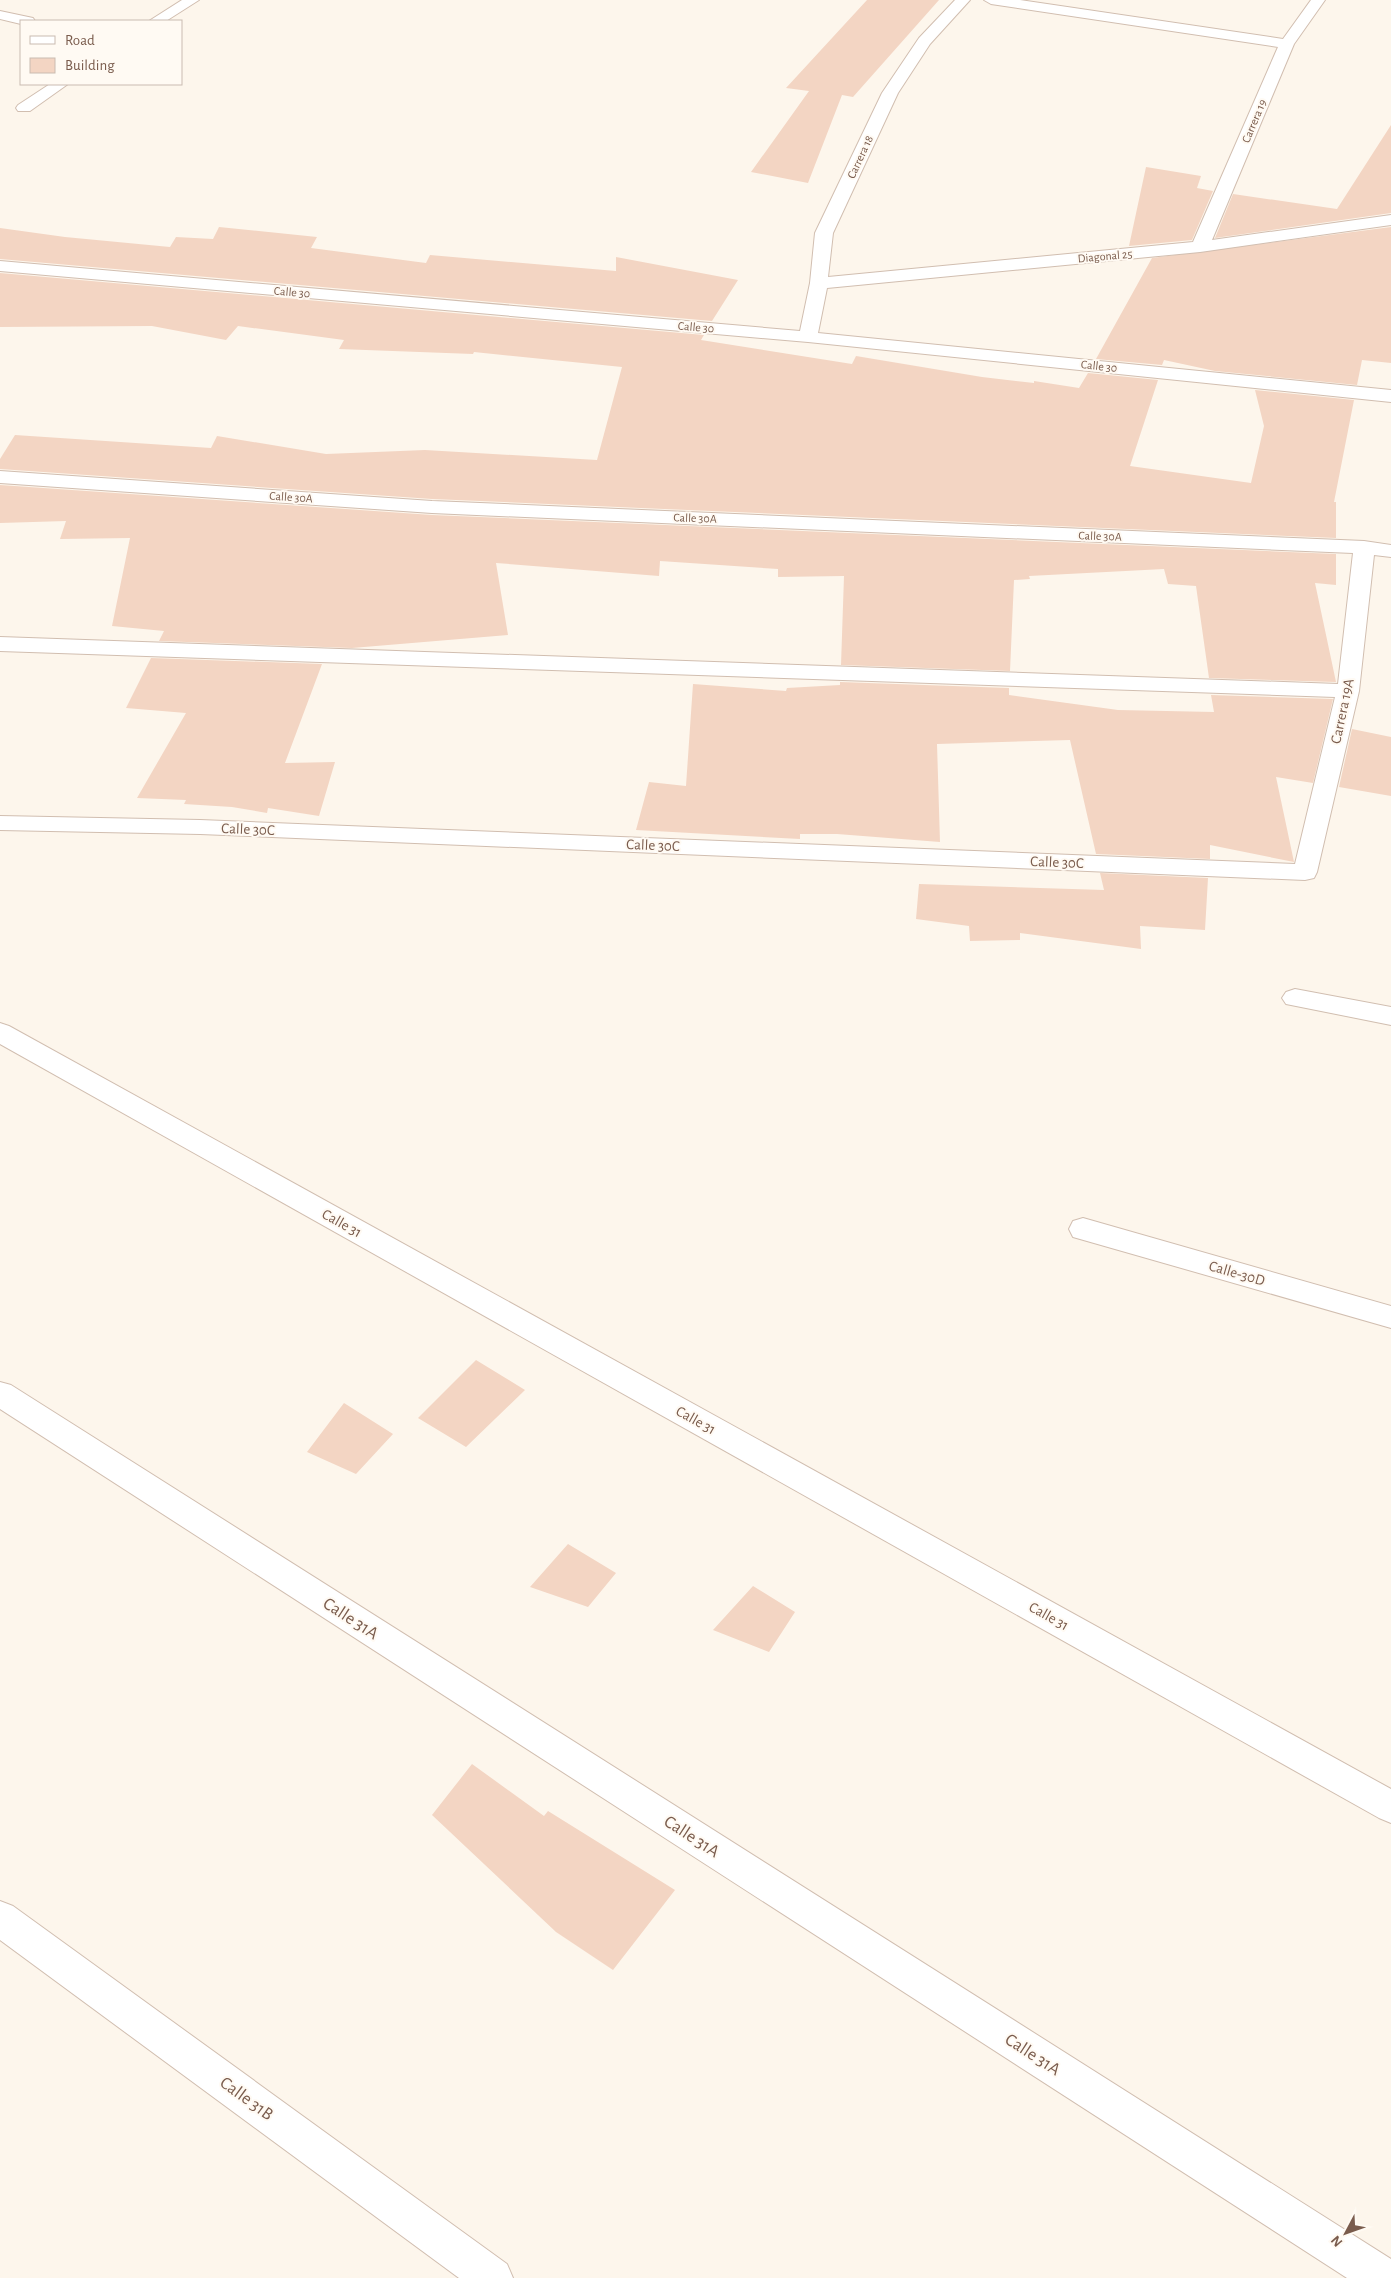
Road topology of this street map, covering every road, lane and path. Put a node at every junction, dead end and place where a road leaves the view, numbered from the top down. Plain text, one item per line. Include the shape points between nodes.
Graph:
1 (192, 0) edge
2 (963, 0) edge
3 (991, 0) edge
4 (1318, 0) edge
5 (0, 15) edge
6 (23, 20) edge
7 (158, 20) edge
8 (1287, 44) junction
9 (58, 85) edge
10 (24, 108) dead end
11 (1391, 220) edge
12 (1200, 247) junction
13 (0, 266) edge
14 (819, 283) junction
15 (808, 337) junction
16 (1391, 396) edge
17 (0, 477) edge
18 (1364, 547) junction
19 (1391, 551) edge
20 (0, 644) edge
21 (1348, 691) junction
22 (0, 822) edge
23 (1305, 872) joint
24 (1295, 998) dead end
25 (1391, 1016) edge
26 (0, 1032) edge
27 (1083, 1229) dead end
28 (1391, 1317) edge
29 (0, 1394) edge
30 (1391, 1807) edge
31 (0, 1918) edge
32 (493, 2278) edge
33 (1384, 2278) edge

1 - 7 street
2 - 14 street, Carrera 18 via 924,41 890,93 824,233
3 - 8 street
4 - 8 street, Carrera 19
5 - 6 street
8 - 12 street, Carrera 19
9 - 10 street
11 - 12 street, Diagonal 25
12 - 14 street, Diagonal 25
13 - 15 street, Calle 30
14 - 15 street, Carrera 18
15 - 16 street, Calle 30
17 - 18 street, Calle 30A via 432,507
18 - 19 street, Calle 30A
18 - 21 street, Carrera 19A
20 - 21 street
21 - 23 street, Carrera 19A
22 - 23 street, Calle 30C via 220,827
24 - 25 street
26 - 30 street, Calle 31
27 - 28 street, Calle-30D
29 - 33 street, Calle 31A
31 - 32 street, Calle 31B

